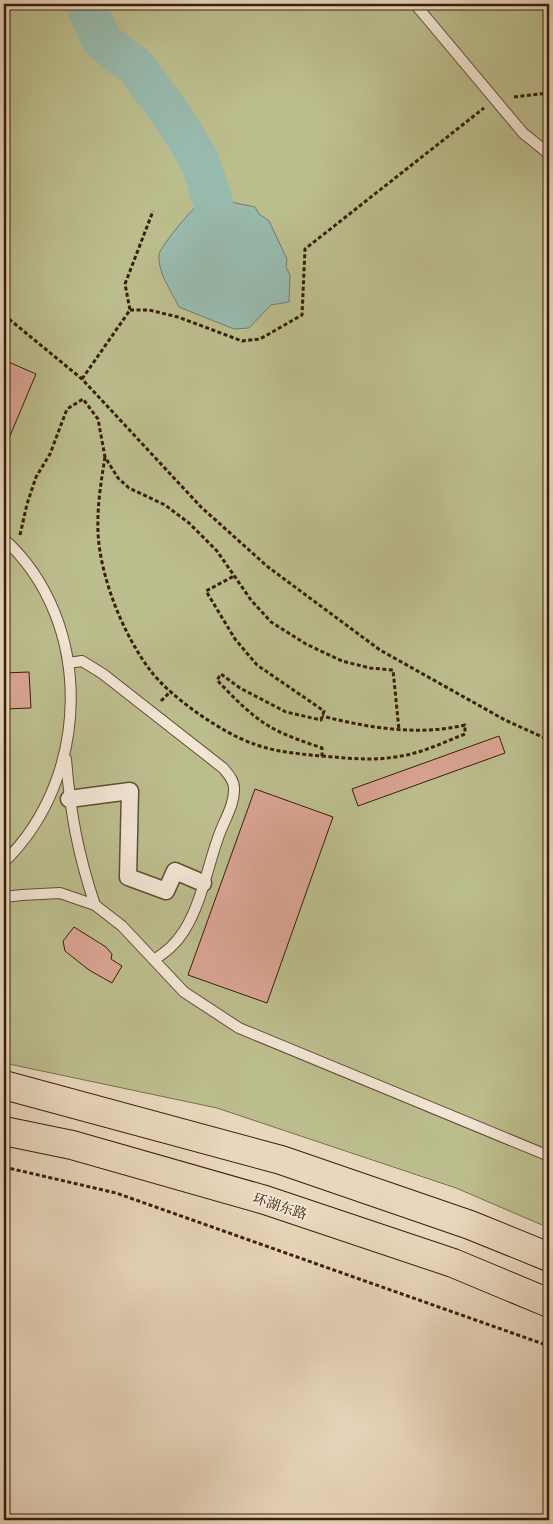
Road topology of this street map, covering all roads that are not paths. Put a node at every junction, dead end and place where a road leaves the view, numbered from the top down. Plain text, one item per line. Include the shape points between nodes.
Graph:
1 (415, 4) edge
2 (549, 154) edge
3 (4, 539) edge
4 (68, 663) junction
5 (65, 752) junction
6 (69, 799) junction
7 (4, 862) edge
8 (203, 883) junction
9 (4, 897) edge
10 (95, 905) junction
11 (154, 960) junction
12 (4, 1085) edge
13 (4, 1131) edge
14 (549, 1156) edge
15 (549, 1257) edge
16 (549, 1303) edge

1 - 2 lane via 523,133
3 - 4 lane via 41,586 63,639
4 - 5 lane via 71,705
4 - 8 lane via 82,661 103,674 223,768 231,778 234,786 231,805
5 - 6 lane
5 - 7 lane via 45,806 30,831
6 - 8 street via 130,791 128,877 166,891 175,871
6 - 10 lane via 76,844
8 - 11 lane via 184,930 170,949
9 - 10 lane via 60,893
10 - 11 lane via 122,926
11 - 14 lane via 184,992 240,1028
12 - 15 main road via 281,1160 470,1224
13 - 16 main road, 环湖东路 via 72,1146 265,1200 453,1263

